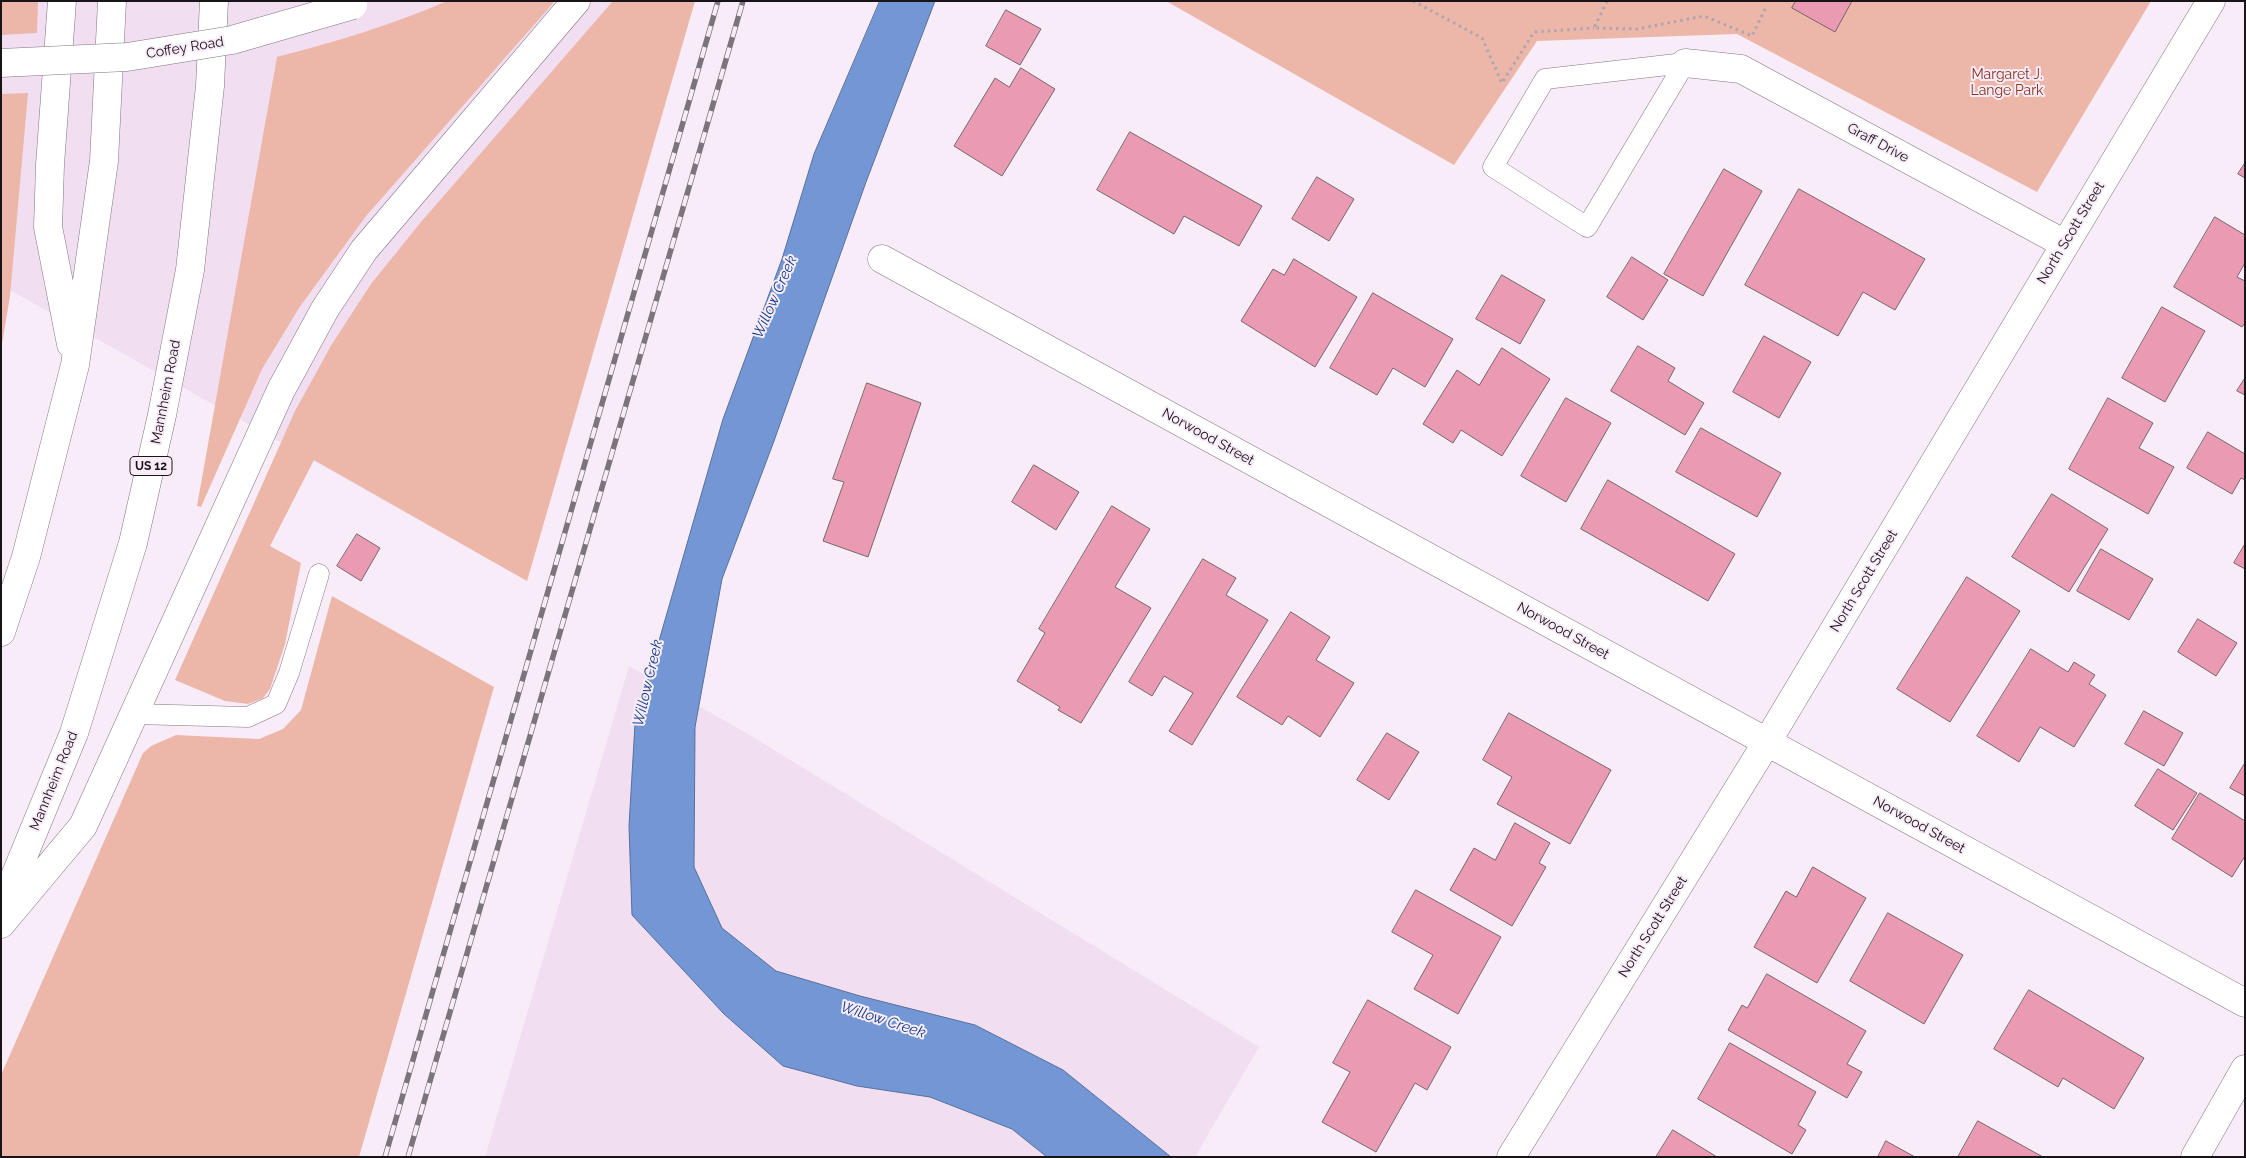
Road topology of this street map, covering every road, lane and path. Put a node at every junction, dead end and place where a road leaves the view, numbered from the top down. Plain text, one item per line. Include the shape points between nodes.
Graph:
1 (62, 1) edge
2 (112, 1) edge
3 (214, 1) edge
4 (576, 1) edge
5 (1413, 1) edge
6 (1607, 1) edge
7 (2211, 1) edge
8 (358, 3) edge
9 (1767, 6) dead end
10 (1594, 28) junction
11 (1, 63) edge
12 (1685, 63) junction
13 (2065, 244) junction
14 (882, 259) dead end
15 (75, 366) junction
16 (320, 574) dead end
17 (1, 632) edge
18 (134, 714) junction
19 (1767, 742) junction
20 (1, 910) edge
21 (1, 924) edge
22 (2245, 1003) edge
23 (2245, 1069) edge
24 (1511, 1157) edge
25 (2195, 1157) edge

1 - 15 street via 48,227
2 - 15 street via 104,161
3 - 20 street, Mannheim Road / US 12 via 210,86 190,270 133,544 74,734
4 - 18 street via 364,250 325,309 281,390
5 - 10 path via 1482,38 1502,83 1534,32
6 - 10 path
7 - 13 street, North Scott Street
8 - 11 street, Coffey Road, bridge via 232,40 127,57
9 - 10 path via 1752,36 1704,16 1637,29
12 - 12 lane via 1587,227 1493,167 1545,79
12 - 13 street, Graff Drive via 1742,69
13 - 19 street, North Scott Street
14 - 19 street, Norwood Street
15 - 17 street via 26,556
16 - 18 lane via 276,704 248,717
18 - 21 street via 83,826
19 - 22 street, Norwood Street
19 - 24 street, North Scott Street
23 - 25 street

